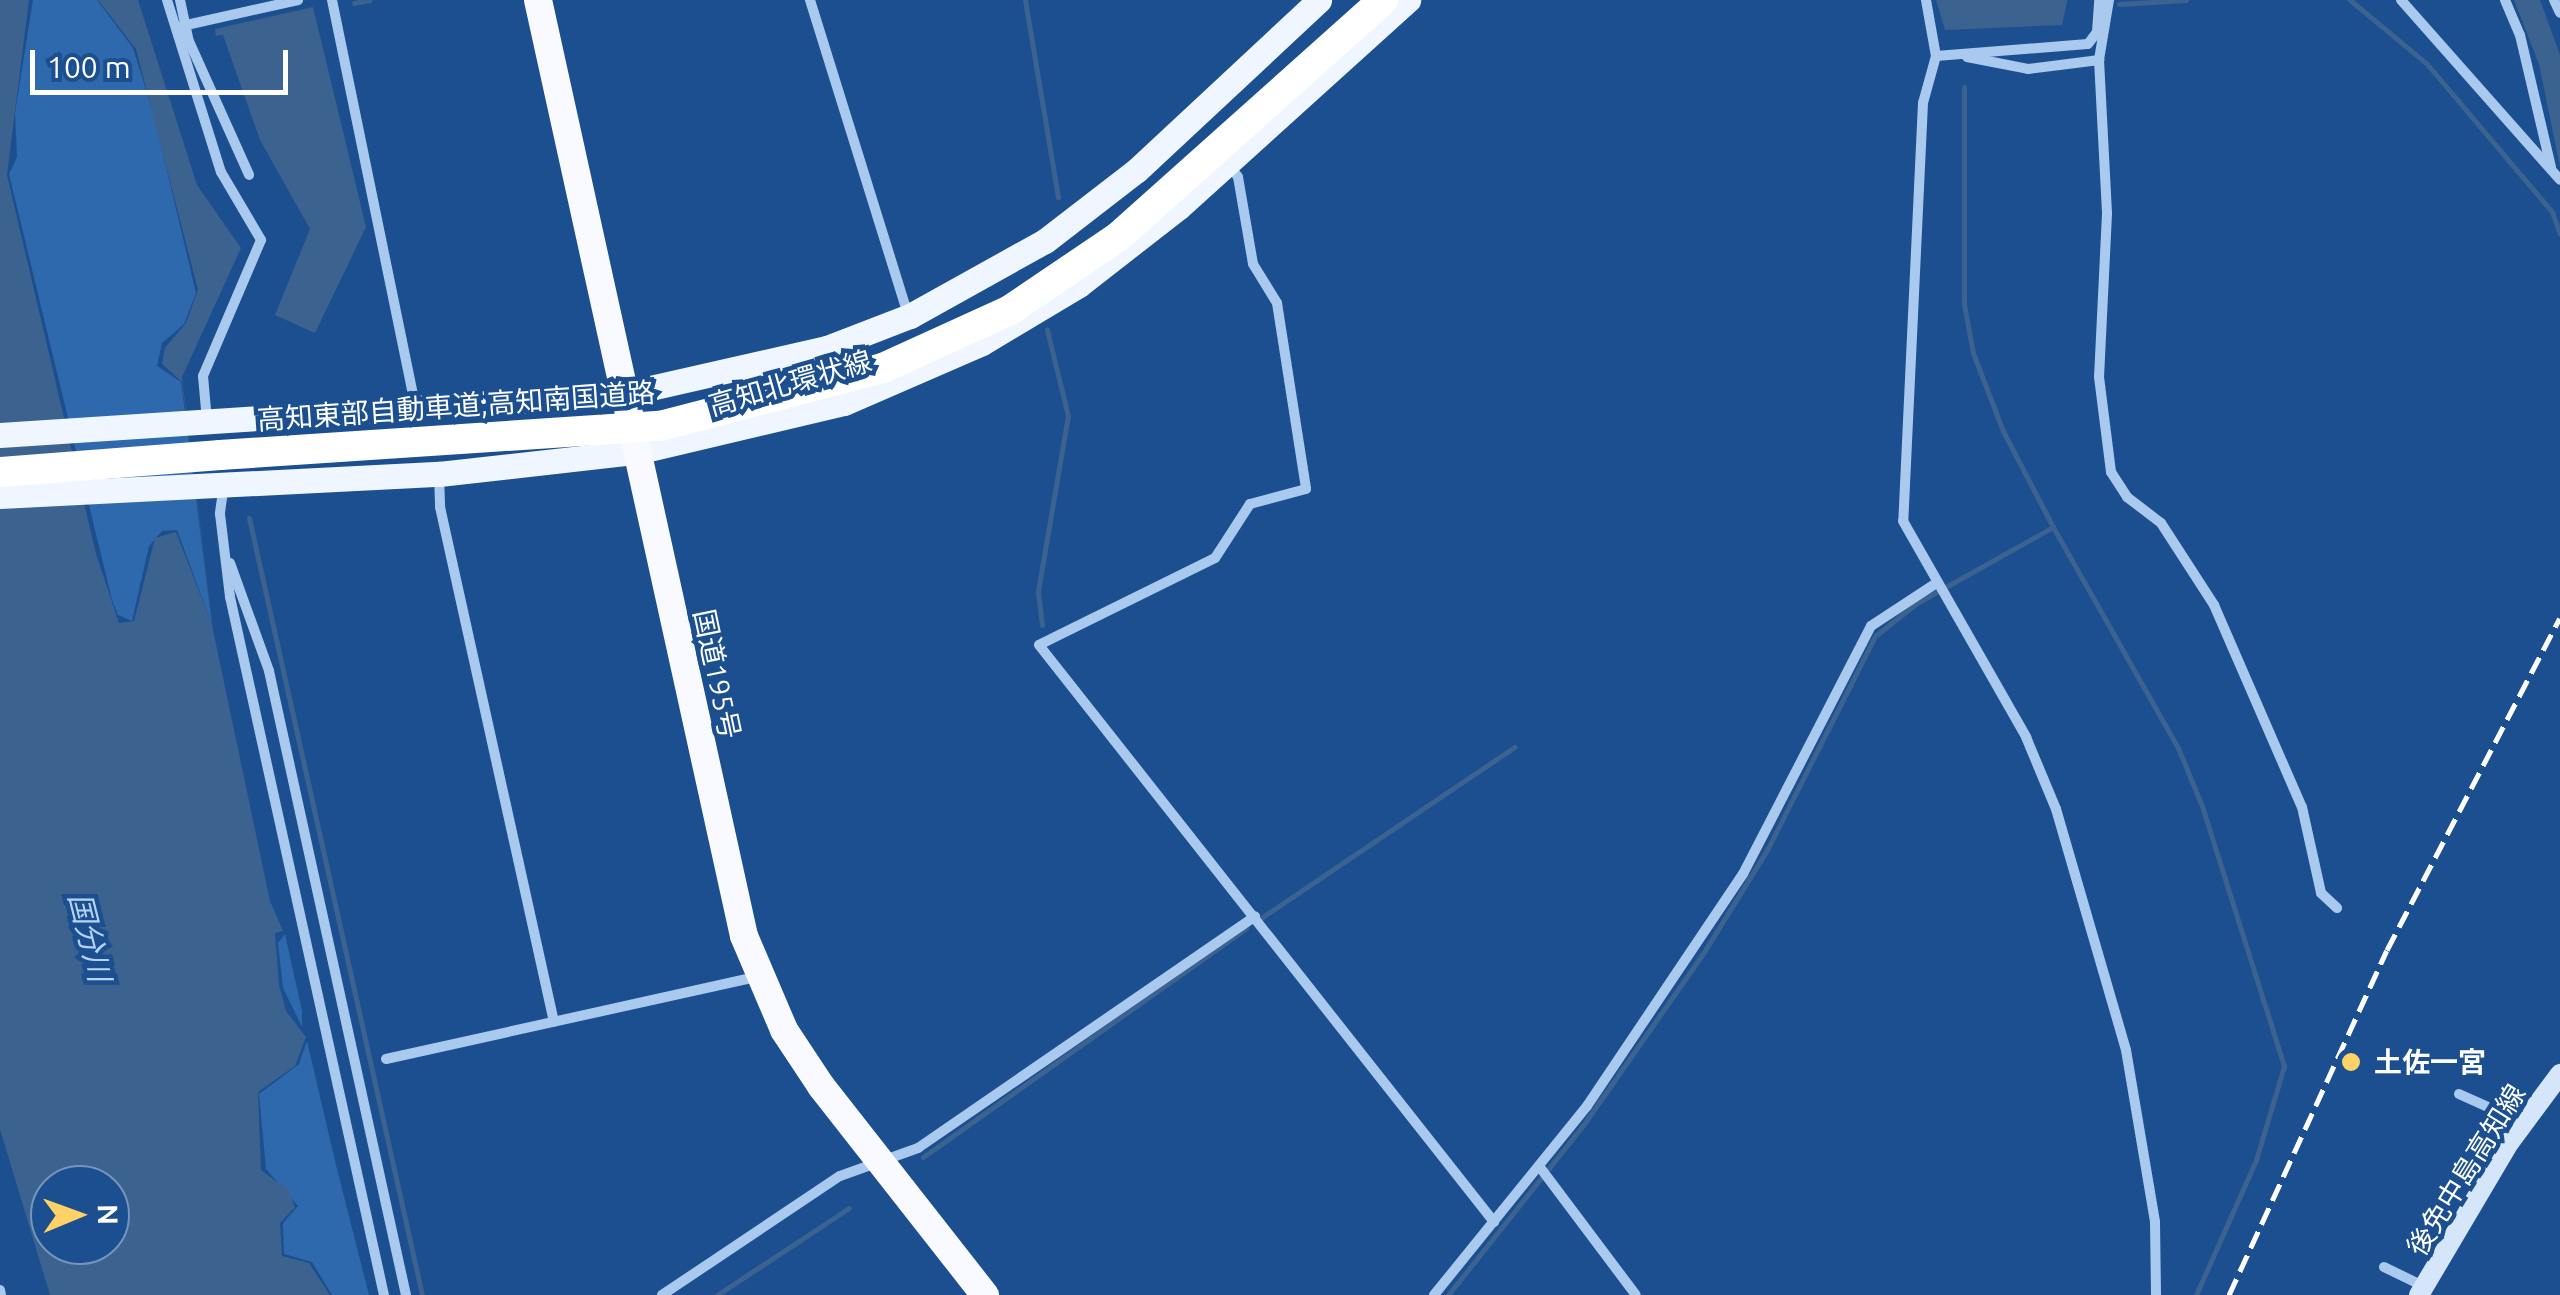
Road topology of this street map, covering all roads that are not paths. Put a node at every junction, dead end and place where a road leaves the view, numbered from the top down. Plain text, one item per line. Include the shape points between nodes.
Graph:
1 (166, 0) edge
2 (180, 0) edge
3 (298, 0) edge
4 (332, 0) edge
5 (538, 0) edge
6 (810, 0) edge
7 (1319, 0) edge
8 (1384, 0) edge
9 (1408, 0) edge
10 (1926, 0) edge
11 (2099, 0) edge
12 (2110, 0) edge
13 (2401, 0) edge
14 (2505, 0) edge
15 (2554, 0) edge
16 (2560, 13) edge
17 (180, 27) junction
18 (1956, 54) junction
19 (1936, 56) junction
20 (2099, 60) junction
21 (2542, 126) junction
22 (2526, 141) junction
23 (1228, 164) junction
24 (2551, 168) junction
25 (249, 175) dead end
26 (2560, 180) edge
27 (910, 316) junction
28 (624, 394) junction
29 (416, 410) junction
30 (207, 422) junction
31 (0, 435) edge
32 (636, 452) junction
33 (0, 463) edge
34 (0, 472) edge
35 (217, 474) junction
36 (439, 474) junction
37 (0, 496) edge
38 (228, 559) junction
39 (1935, 584) junction
40 (2337, 908) dead end
41 (1254, 916) junction
42 (760, 976) junction
43 (554, 1022) junction
44 (386, 1059) dead end
45 (2560, 1074) edge
46 (2458, 1094) dead end
47 (2560, 1105) edge
48 (2533, 1112) junction
49 (876, 1162) junction
50 (1539, 1166) junction
51 (1494, 1222) junction
52 (2384, 1267) dead end
53 (2422, 1291) edge
54 (384, 1295) edge
55 (406, 1295) edge
56 (662, 1295) edge
57 (985, 1295) edge
58 (1434, 1295) edge
59 (1636, 1295) edge
60 (2156, 1295) edge

1 - 17 street
2 - 17 street
3 - 17 street
4 - 29 street
5 - 28 highway, 国道195号
6 - 27 street
7 - 27 main road, 高知北環状線 via 1093,206 1003,268
8 - 35 highway, 高知東部自動車道;高知南国道路, bridge via 1180,188 1078,266 1010,310 883,368 660,426
9 - 23 main road, 高知北環状線
10 - 19 street
11 - 18 street via 2098,32 2088,44
12 - 20 street
13 - 22 street
14 - 21 street
15 - 16 street
17 - 25 street
17 - 30 street via 221,172 261,240 203,376
18 - 19 street
18 - 20 street via 2028,69
19 - 39 street via 1923,103 1900,486 1903,520
20 - 40 street via 2107,214 2099,377 2111,472 2127,497 2161,524 2214,605 2302,807 2321,893
21 - 22 street
21 - 24 street
22 - 24 street
23 - 32 main road, 高知北環状線 via 1079,285 954,356 798,418
23 - 41 street via 1238,177 1253,264 1277,303 1306,489 1250,504 1215,558 1038,645
24 - 26 street
27 - 28 main road, 高知北環状線 via 776,363
28 - 29 main road, 高知北環状線
28 - 32 highway, 国道195号
29 - 30 main road, 高知北環状線
30 - 31 main road, 高知北環状線
32 - 36 main road, 高知北環状線
32 - 42 highway, 国道195号 via 729,890
33 - 35 highway
34 - 35 highway, 高知東部自動車道;高知南国道路
35 - 36 main road, 高知北環状線
35 - 37 main road, 高知北環状線
35 - 38 street
36 - 43 street via 440,506
38 - 54 street via 230,596
38 - 55 street via 269,671
39 - 50 street via 1872,626 1743,874
39 - 60 street via 2026,737 2091,920 2126,1050 2155,1222
41 - 49 street via 918,1148
41 - 51 street
42 - 43 street
42 - 49 highway, 国道195号 via 784,1030
43 - 44 street
45 - 48 main road, 後免中島高知線
46 - 48 street via 2508,1116
47 - 48 main road
48 - 53 main road, 後免中島高知線
49 - 56 street via 840,1176
49 - 57 highway, 国道195号
50 - 51 street
50 - 59 street
51 - 58 street
52 - 53 street

